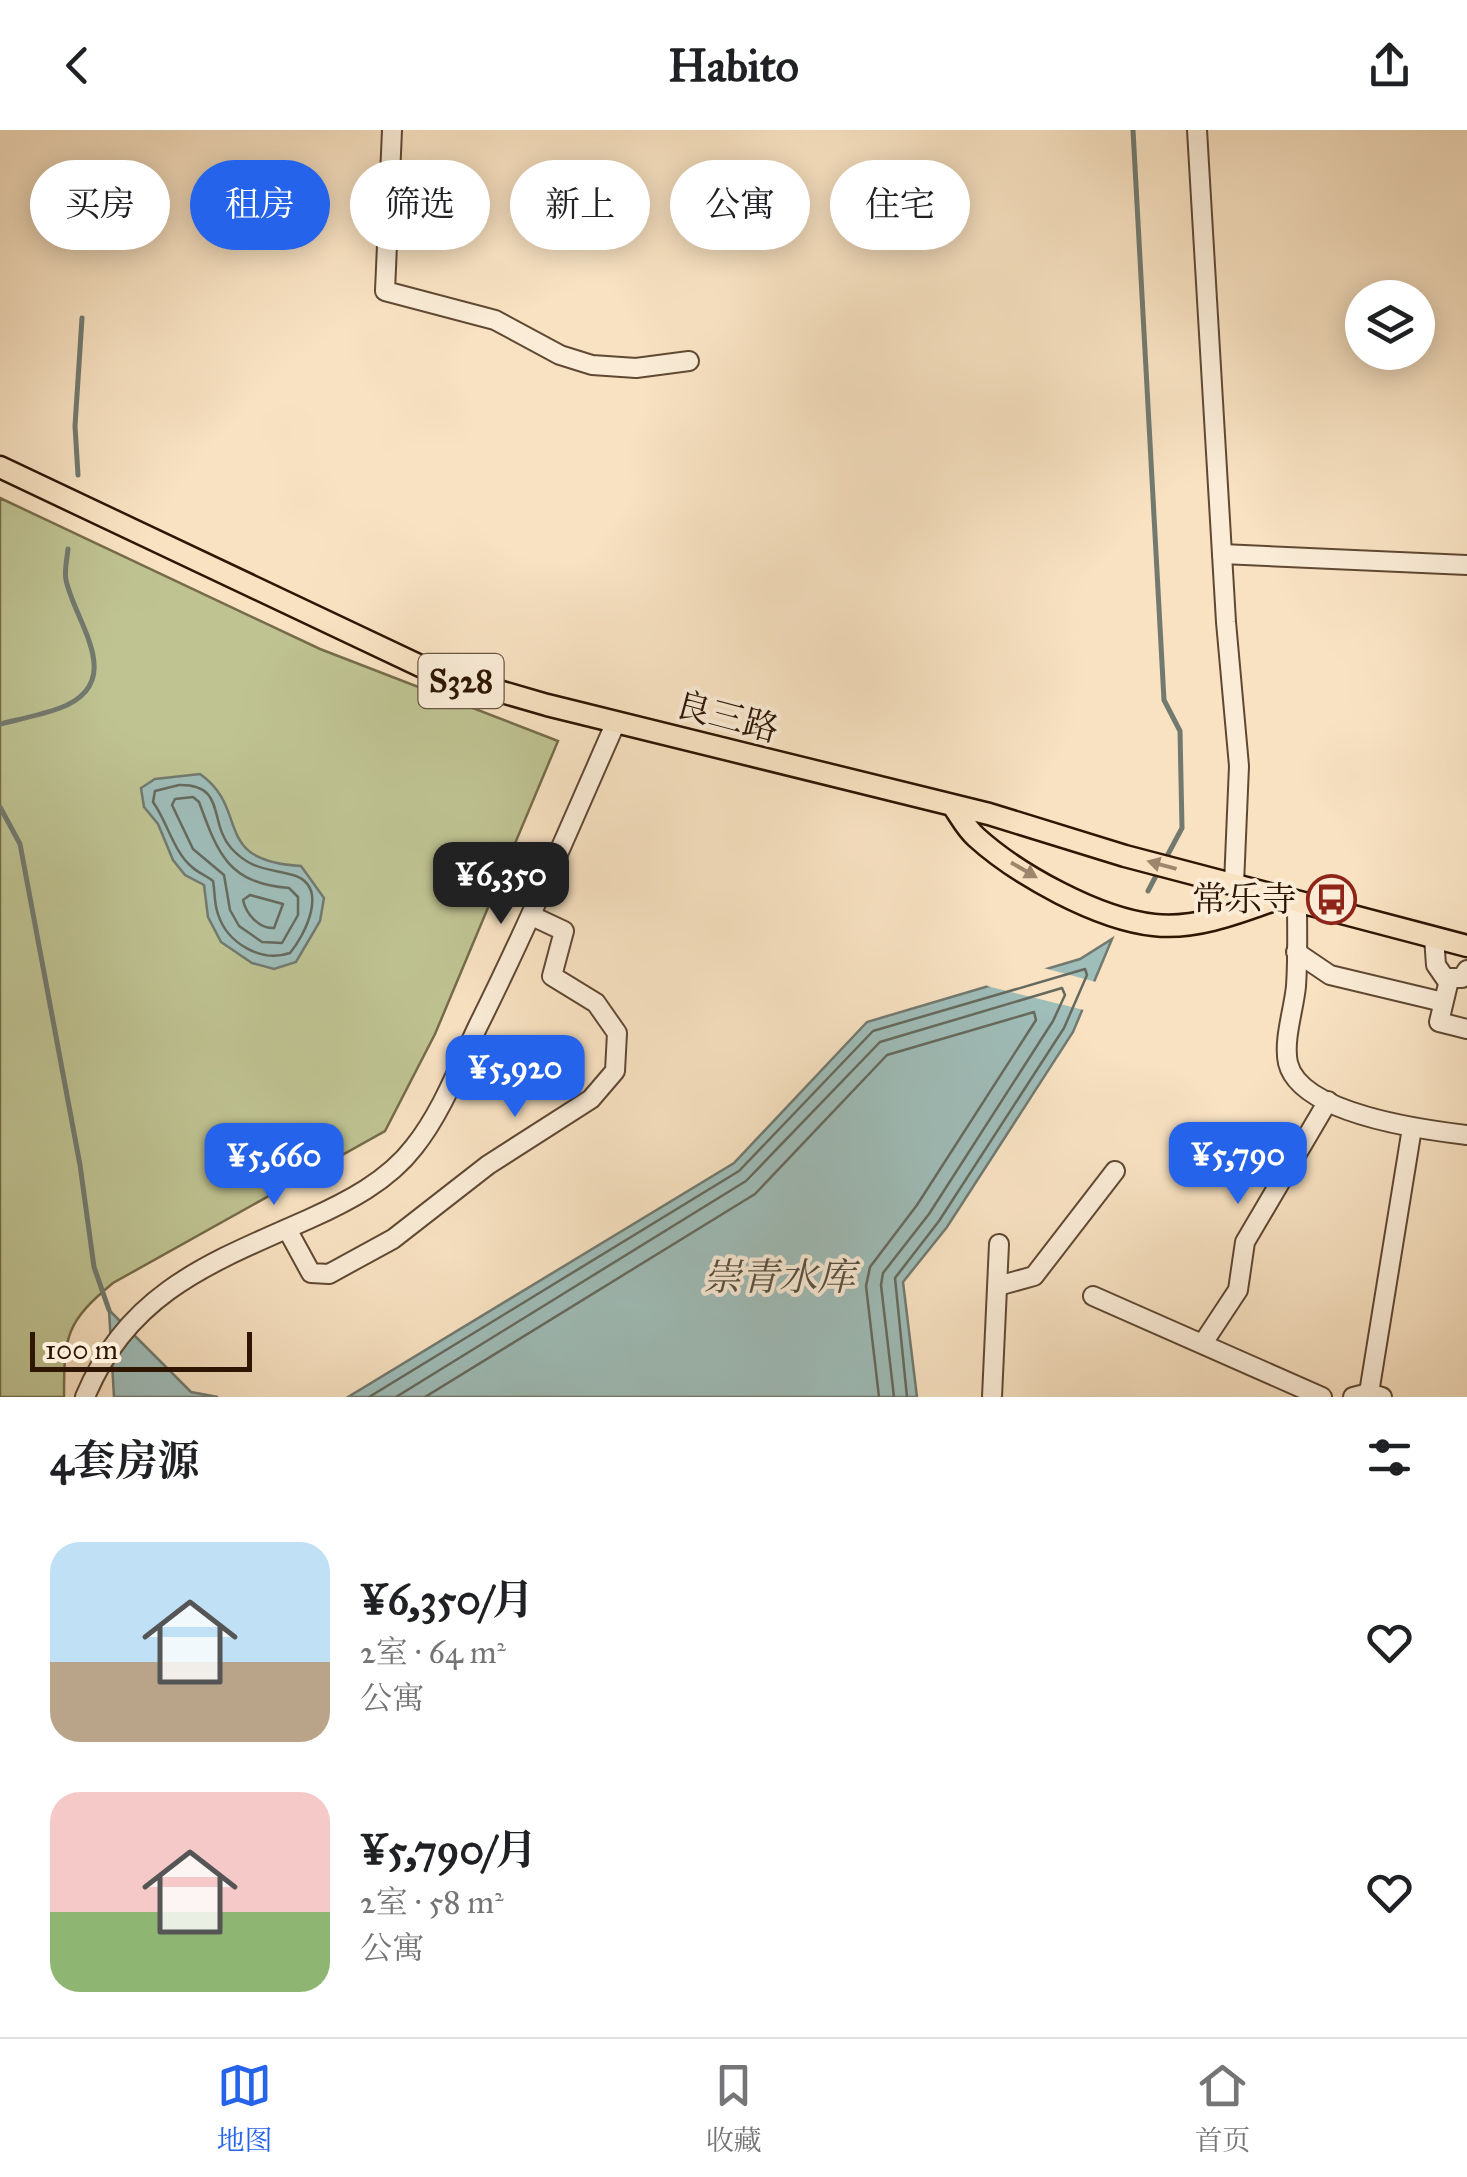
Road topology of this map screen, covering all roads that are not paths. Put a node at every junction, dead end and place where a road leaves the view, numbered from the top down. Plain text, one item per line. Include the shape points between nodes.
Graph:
1 (392, 130) edge
2 (1196, 130) edge
3 (689, 361) dead end
4 (0, 468) edge
5 (1222, 554) junction
6 (1467, 565) edge
7 (616, 722) junction
8 (953, 806) junction
9 (1234, 884) junction
10 (1290, 899) junction
11 (532, 916) junction
12 (1434, 937) junction
13 (1467, 946) edge
14 (1296, 952) junction
15 (1467, 970) edge
16 (1449, 980) junction
17 (1443, 1002) junction
18 (1467, 1029) edge
19 (1328, 1100) junction
20 (1412, 1128) junction
21 (1467, 1135) edge
22 (1116, 1170) dead end
23 (287, 1229) junction
24 (999, 1244) dead end
25 (998, 1286) junction
26 (1094, 1296) dead end
27 (1203, 1343) junction
28 (1368, 1396) edge
29 (85, 1397) edge
30 (992, 1397) edge
31 (1322, 1397) edge

1 - 3 street via 385,292 495,320 592,365
2 - 5 street
4 - 7 main road, 良三路 / S328 via 433,672
5 - 6 street
5 - 9 street via 1239,766
7 - 8 main road, 良三路 / S328
7 - 11 street
9 -> 8 main road, 良三路 / S328
8 -> 10 main road via 973,835 1005,858 1113,915 1156,926 1208,921
9 - 10 main road, 良三路 / S328
10 - 12 main road, 良三路 / S328
10 - 14 street
11 - 23 street via 414,1148 349,1201
11 - 23 street via 564,930 552,976 596,1003 616,1033 614,1072 592,1099 488,1165 393,1239 329,1274 311,1273
12 - 13 main road, 良三路 / S328
12 - 16 street via 1436,965
14 - 17 street via 1330,975
14 - 19 street via 1288,1062 1306,1088
15 - 16 street
16 - 17 street
17 - 18 street via 1438,1022
19 - 20 street
19 - 27 street via 1244,1242 1238,1290
20 - 21 street
20 - 28 street
22 - 25 street via 1034,1276
23 - 29 street via 225,1255 160,1296 100,1359
24 - 25 street
25 - 30 street
26 - 27 street
27 - 31 street

